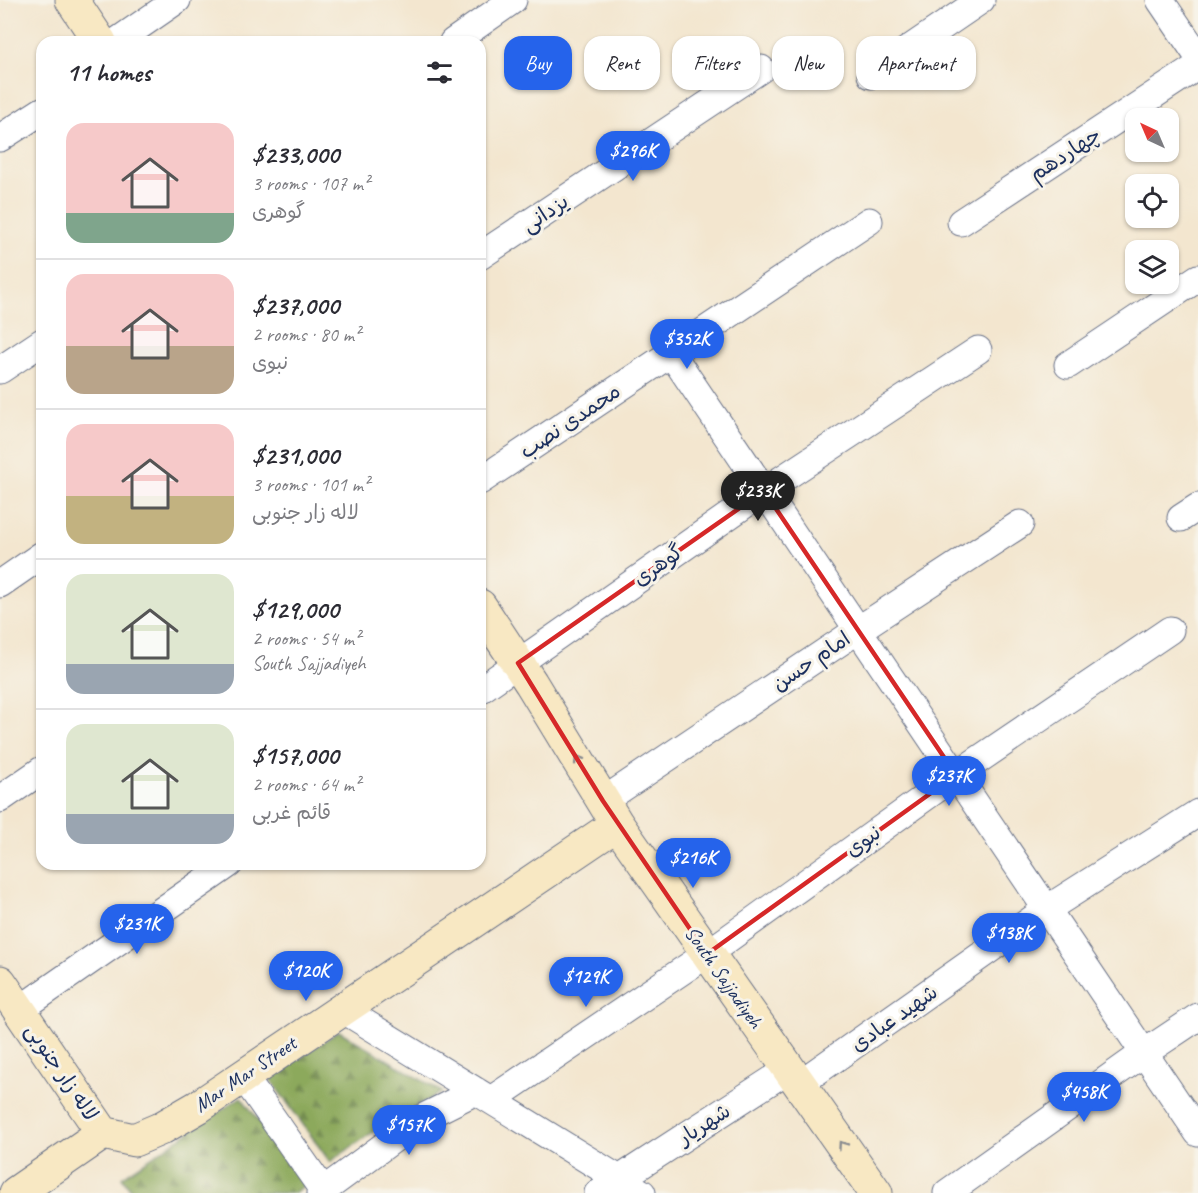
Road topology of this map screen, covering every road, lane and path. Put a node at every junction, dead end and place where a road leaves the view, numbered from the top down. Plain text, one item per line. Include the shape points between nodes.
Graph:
1 (72, 0) edge
2 (177, 0) edge
3 (513, 0) edge
4 (981, 0) edge
5 (1160, 0) edge
6 (96, 36) edge
7 (125, 36) edge
8 (462, 36) edge
9 (928, 36) edge
10 (1198, 56) edge
11 (1198, 66) edge
12 (761, 69) dead end
13 (36, 115) edge
14 (0, 138) edge
15 (869, 221) dead end
16 (961, 222) dead end
17 (486, 252) edge
18 (1198, 278) edge
19 (36, 346) edge
20 (978, 350) dead end
21 (671, 353) junction
22 (1068, 365) dead end
23 (0, 370) edge
24 (486, 477) edge
25 (764, 490) junction
26 (1020, 524) dead end
27 (36, 559) edge
28 (0, 584) edge
29 (486, 615) edge
30 (858, 630) junction
31 (1170, 630) dead end
32 (518, 663) junction
33 (486, 686) edge
34 (36, 774) edge
35 (956, 774) junction
36 (0, 799) edge
37 (610, 813) junction
38 (1198, 813) edge
39 (219, 870) edge
40 (1047, 909) junction
41 (707, 954) junction
42 (7, 998) edge
43 (342, 1009) junction
44 (1198, 1017) edge
45 (1144, 1053) junction
46 (243, 1076) junction
47 (794, 1077) junction
48 (484, 1096) junction
49 (103, 1133) junction
50 (1198, 1133) edge
51 (620, 1188) edge
52 (871, 1191) edge
53 (323, 1192) edge
54 (16, 1193) edge
55 (947, 1193) edge

1 - 6 street
2 - 7 street
3 - 8 street
4 - 9 street
5 - 10 street
11 - 16 street, چهاردهم
12 - 17 street, یزدانی
13 - 14 street
15 - 21 street, محمدی نصب
18 - 22 street
19 - 23 street
20 - 25 street, گوهری
21 - 24 street, محمدی نصب
21 - 25 street
25 - 30 street
25 - 32 street, گوهری
26 - 30 street, امام حسن
27 - 28 street
29 - 32 street, South Sajjadiyeh
30 - 35 street
30 - 37 street, امام حسن
31 - 35 street, نبوی
32 - 33 street, گوهری
37 -> 32 street, South Sajjadiyeh
34 - 36 street
35 - 40 street
35 - 41 street, نبوی
37 - 41 street, South Sajjadiyeh
37 - 43 street, Mar Mar Street
38 - 40 street, شهید عبادی
39 - 42 street
40 - 45 street
40 - 47 street, شهید عبادی
41 - 47 street, South Sajjadiyeh
41 - 48 street, نبوی
42 - 49 street, لاله زار جنوبی
43 - 46 street, Mar Mar Street
43 - 48 street
44 - 45 street
45 - 50 street
45 - 55 street
46 - 49 street, Mar Mar Street via 198,1107 135,1140
46 - 53 street
47 - 51 street, شهریار
52 -> 47 street, South Sajjadiyeh
48 - 51 street
48 - 53 street, نبوی via 422,1118
49 - 54 street

